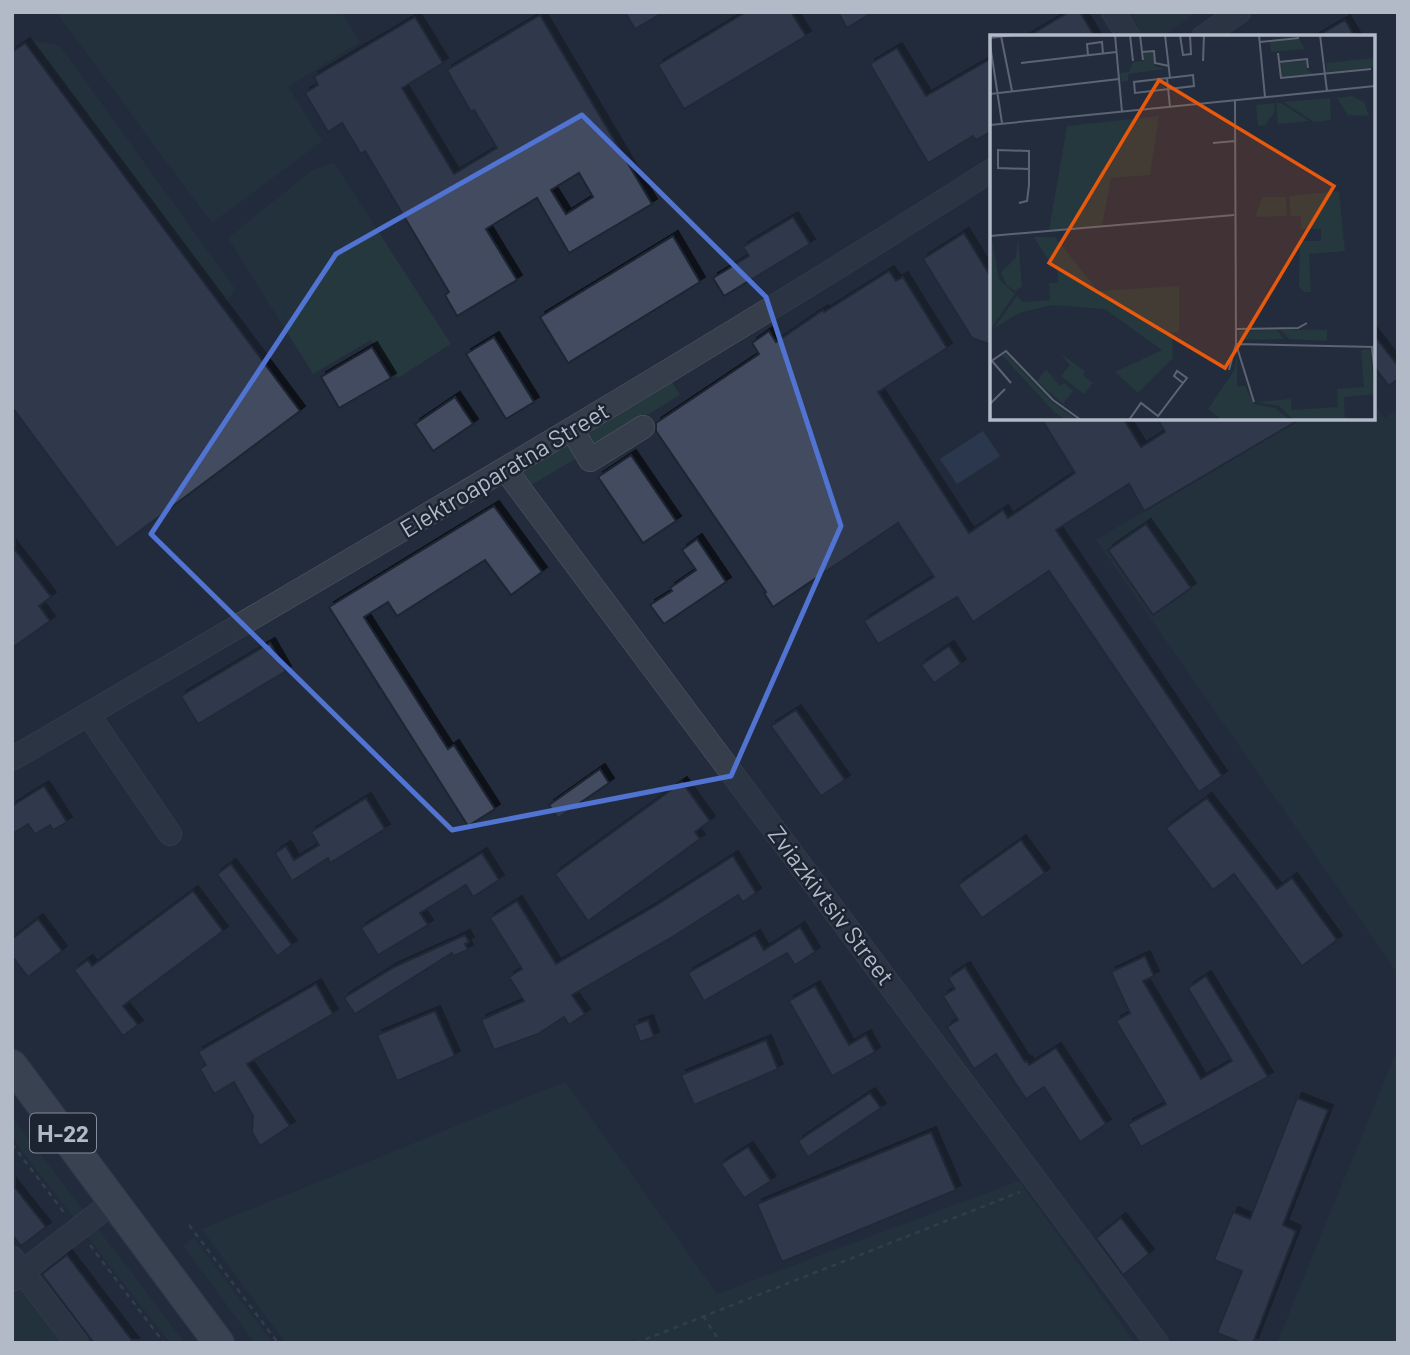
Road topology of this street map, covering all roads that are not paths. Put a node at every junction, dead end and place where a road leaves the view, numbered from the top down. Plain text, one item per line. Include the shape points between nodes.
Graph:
1 (1113, 12) edge
2 (1252, 12) edge
3 (1231, 15) edge
4 (1128, 35) edge
5 (1206, 35) edge
6 (990, 171) edge
7 (643, 428) dead end
8 (572, 429) junction
9 (505, 469) junction
10 (88, 714) junction
11 (12, 759) edge
12 (170, 834) dead end
13 (12, 1065) edge
14 (113, 1202) junction
15 (16, 1270) edge
16 (77, 1343) edge
17 (219, 1343) edge
18 (1157, 1343) edge

1 - 4 street
2 - 3 street
3 - 5 street
6 - 8 street, Elektroaparatna Street
7 - 8 street via 590,460
8 - 9 street, Elektroaparatna Street
9 - 10 street, Elektroaparatna Street
9 - 18 street, Zviazkivtsiv Street
10 - 11 street, Elektroaparatna Street
10 - 12 street
13 - 14 main road, Н-22
14 - 15 street
14 - 17 main road, Н-22
15 - 16 street

